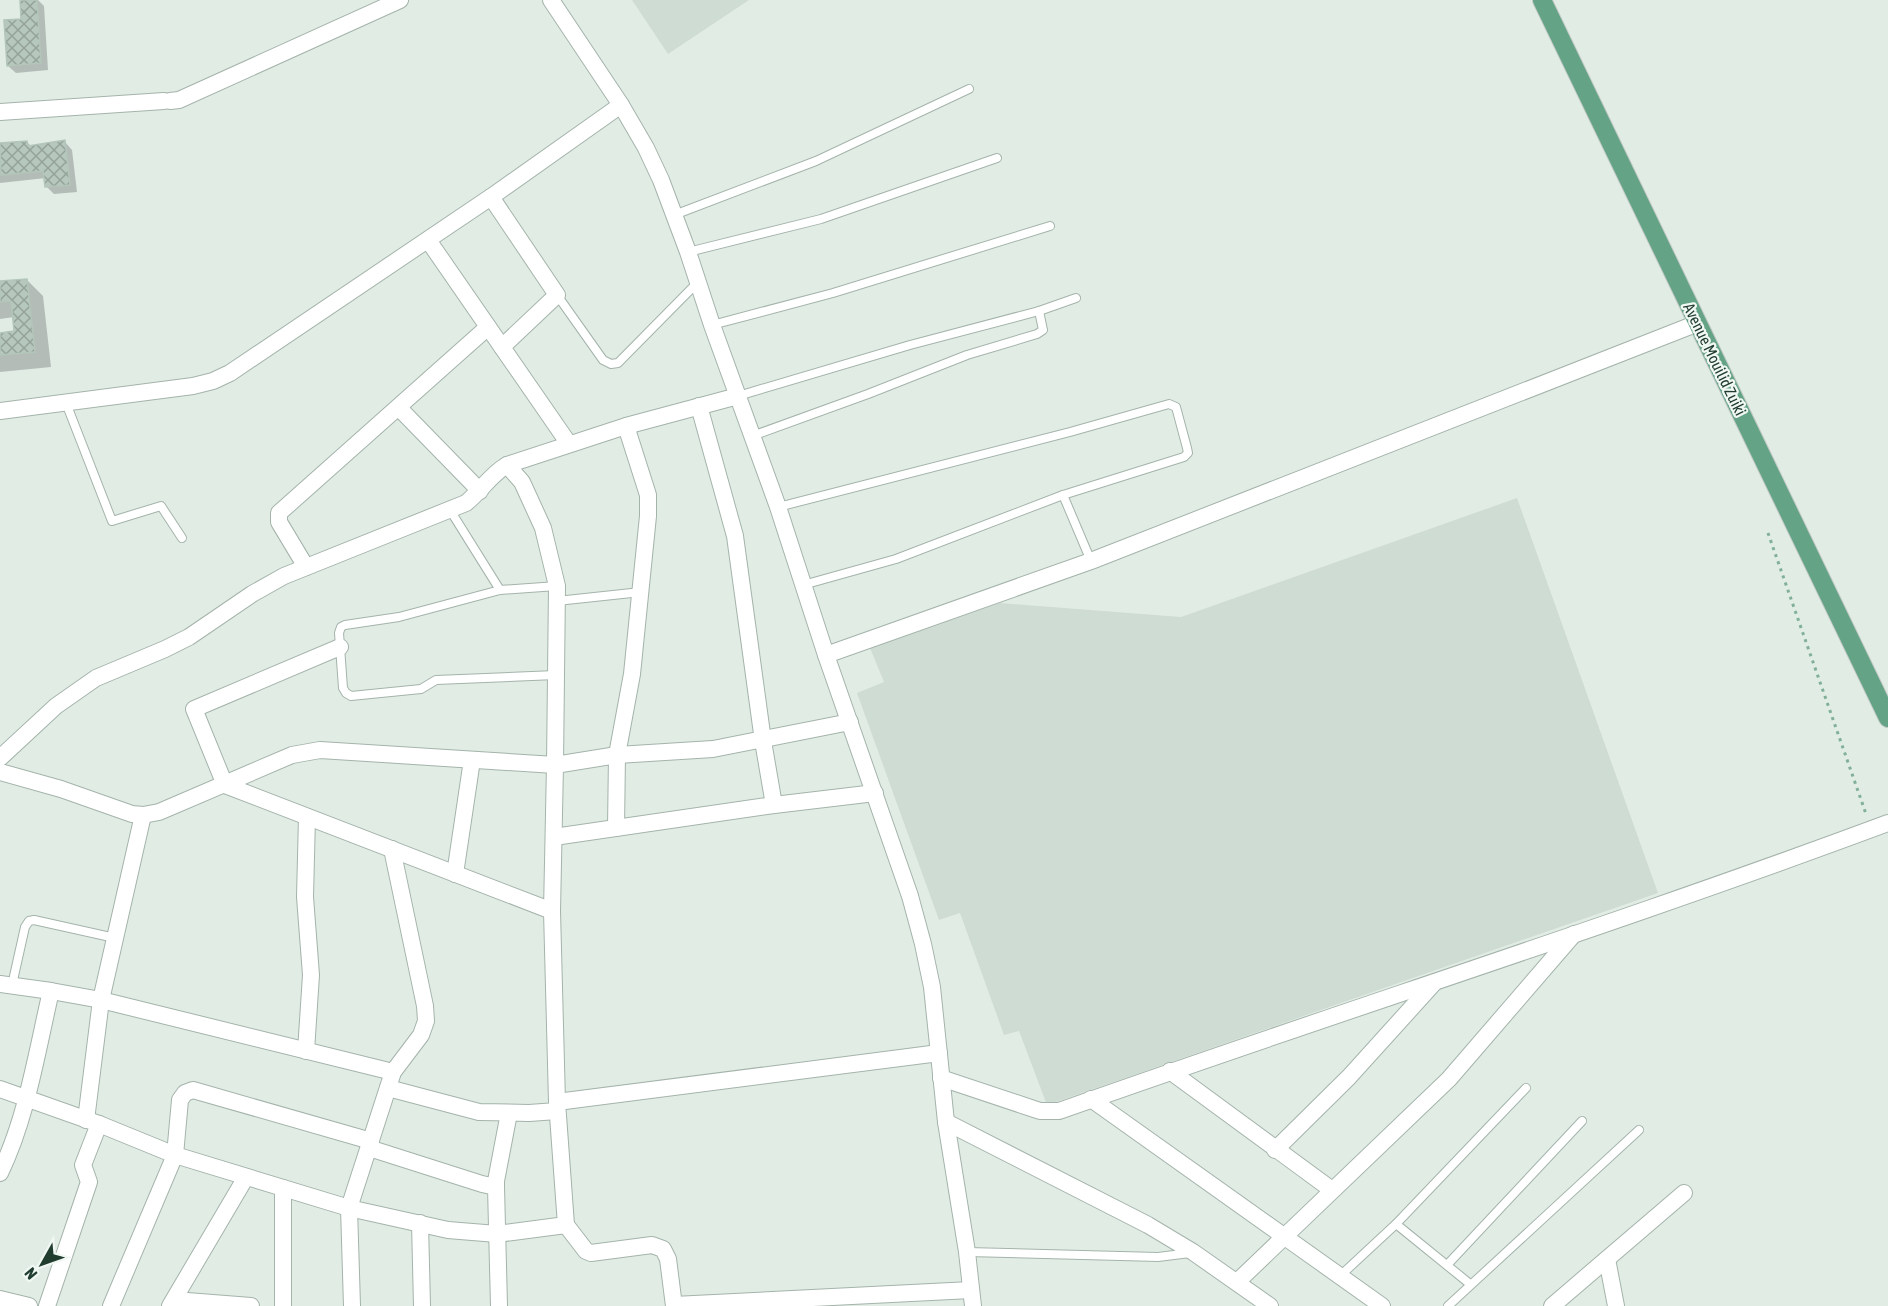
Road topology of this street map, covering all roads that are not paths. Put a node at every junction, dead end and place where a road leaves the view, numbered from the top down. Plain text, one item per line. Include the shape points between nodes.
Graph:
1 (400, 0) edge
2 (551, 0) edge
3 (1542, 0) edge
4 (969, 89) dead end
5 (621, 105) junction
6 (0, 112) edge
7 (997, 158) dead end
8 (491, 197) junction
9 (674, 215) junction
10 (1050, 226) dead end
11 (428, 240) junction
12 (688, 252) junction
13 (698, 281) junction
14 (557, 295) junction
15 (1076, 298) dead end
16 (1040, 311) junction
17 (1698, 323) junction
18 (712, 325) junction
19 (488, 327) junction
20 (502, 347) junction
21 (738, 396) junction
22 (66, 403) junction
23 (699, 406) junction
24 (399, 408) junction
25 (2, 412) edge
26 (626, 426) junction
27 (752, 436) junction
28 (569, 444) junction
29 (507, 465) junction
30 (480, 491) junction
31 (1063, 495) junction
32 (778, 507) junction
33 (450, 510) junction
34 (182, 538) dead end
35 (1091, 561) junction
36 (306, 567) junction
37 (803, 585) junction
38 (500, 590) junction
39 (640, 592) junction
40 (557, 593) junction
41 (340, 647) junction
42 (826, 655) junction
43 (556, 675) junction
44 (1888, 718) edge
45 (850, 722) junction
46 (763, 741) junction
47 (617, 755) junction
48 (0, 758) edge
49 (472, 760) junction
50 (555, 765) junction
51 (0, 772) edge
52 (225, 785) junction
53 (875, 793) junction
54 (774, 805) junction
55 (143, 815) junction
56 (307, 817) junction
57 (1888, 823) edge
58 (616, 828) junction
59 (554, 837) junction
60 (392, 849) junction
61 (455, 874) junction
62 (552, 911) junction
63 (1575, 933) junction
64 (115, 938) junction
65 (1436, 981) junction
66 (6, 985) edge
67 (51, 991) junction
68 (101, 1000) junction
69 (306, 1051) junction
70 (939, 1053) junction
71 (1170, 1071) junction
72 (941, 1078) junction
73 (390, 1080) junction
74 (1526, 1088) dead end
75 (0, 1089) edge
76 (26, 1098) junction
77 (1091, 1099) junction
78 (557, 1107) junction
79 (509, 1113) junction
80 (1582, 1121) dead end
81 (93, 1122) junction
82 (946, 1122) junction
83 (1639, 1130) dead end
84 (370, 1144) junction
85 (1275, 1150) junction
86 (175, 1155) junction
87 (0, 1173) edge
88 (246, 1177) junction
89 (496, 1187) junction
90 (283, 1188) junction
91 (1332, 1190) junction
92 (1684, 1193) dead end
93 (349, 1208) junction
94 (420, 1224) junction
95 (1396, 1224) junction
96 (566, 1225) junction
97 (496, 1234) junction
98 (1285, 1237) junction
99 (967, 1252) junction
100 (1193, 1252) junction
101 (1607, 1259) junction
102 (1447, 1265) junction
103 (1340, 1276) junction
104 (1237, 1282) junction
105 (1470, 1284) junction
106 (972, 1298) edge
107 (0, 1299) edge
108 (172, 1303) edge
109 (29, 1306) edge
110 (47, 1306) edge
111 (111, 1306) edge
112 (250, 1306) edge
113 (284, 1306) edge
114 (352, 1306) edge
115 (422, 1306) edge
116 (499, 1306) edge
117 (674, 1306) edge
118 (1270, 1306) edge
119 (1382, 1306) edge
120 (1448, 1306) edge
121 (1552, 1306) edge
122 (1616, 1306) edge

1 - 6 street via 179,99
2 - 5 street
3 - 17 main road, Avenue Mouilid Zuiki
4 - 9 lane via 816,161
5 - 8 street
5 - 9 street via 646,148
7 - 12 lane via 820,219
8 - 11 street
8 - 14 street
9 - 12 street
10 - 18 lane via 833,293
11 - 19 street
11 - 22 street via 213,381
12 - 13 street
13 - 14 lane via 618,363 611,364 603,360
13 - 18 street
14 - 20 street
15 - 16 lane
16 - 21 lane
16 - 27 lane via 1043,330 1037,334 967,355
17 - 35 street
17 - 44 main road, Avenue Mouilid Zuiki
18 - 21 street
19 - 20 street
19 - 24 street
20 - 28 street
21 - 23 street
21 - 27 street
22 - 25 street
22 - 34 lane via 112,521 161,506
23 - 26 street
23 - 46 street via 735,536
24 - 30 street
24 - 36 street via 279,513 279,522
26 - 28 street
26 - 39 street via 648,495
27 - 32 street
28 - 29 street
29 - 30 street
29 - 40 street via 522,482 543,528
30 - 33 street
31 - 32 lane via 1184,457 1188,453 1176,407 1169,404
31 - 35 lane
31 - 37 lane via 896,559
32 - 37 street
33 - 36 street
33 - 38 lane
35 - 42 street
36 - 48 street via 252,594 189,637 76,690
37 - 42 street
38 - 40 lane
38 - 41 lane via 399,617 345,625 339,633
39 - 40 lane
39 - 47 street via 632,674
40 - 43 street
41 - 43 lane via 343,687 351,696 421,689 436,680
41 - 52 street via 194,709
42 - 45 street
43 - 50 street
45 - 46 street
45 - 53 street
46 - 47 street via 713,749
46 - 54 street
47 - 50 street
47 - 58 street
49 - 50 street
49 - 52 street via 320,750 292,755
49 - 61 street
50 - 59 street
51 - 55 street
52 - 55 street
52 - 56 street
53 - 54 street
53 - 70 street via 923,944
54 - 58 street
55 - 64 street
56 - 60 street
56 - 69 street via 305,897 311,975
57 - 63 street
58 - 59 street
59 - 62 street
60 - 61 street
60 - 73 street via 426,1020 421,1035
61 - 62 street
62 - 78 street
63 - 65 street
63 - 91 street via 1449,1079
64 - 66 lane via 29,921
64 - 68 street
65 - 71 street
65 - 85 street
66 - 67 street
67 - 68 street
67 - 76 street
68 - 69 street
68 - 81 street
69 - 73 street
70 - 72 street
70 - 78 street
71 - 77 street
71 - 85 street
72 - 77 street via 1040,1111 1059,1110
72 - 82 street
73 - 79 street via 479,1112
73 - 84 street
74 - 95 lane
75 - 76 street
76 - 81 street
76 - 87 street
77 - 98 street
78 - 79 street
78 - 96 street
79 - 89 street
80 - 102 lane
81 - 86 street
81 - 110 street via 82,1165 89,1182
82 - 99 street
82 - 100 street
83 - 105 lane
84 - 86 street via 193,1090 180,1100
84 - 89 street
84 - 93 street
85 - 91 street
86 - 88 street
86 - 111 street
88 - 90 street
88 - 108 street
89 - 97 street
90 - 93 street
90 - 113 street
91 - 98 street
92 - 101 street
93 - 94 street
93 - 114 street
94 - 97 street
94 - 115 street
95 - 102 lane
95 - 103 lane
96 - 97 street
96 - 117 street via 591,1253 652,1245 663,1249 668,1259
97 - 116 street
98 - 103 street
98 - 104 street
99 - 100 lane via 1158,1257
99 - 106 street
100 - 104 street
101 - 121 street
101 - 122 street
102 - 105 lane
103 - 119 street
104 - 118 street
105 - 120 lane
106 - 117 street
107 - 109 street
108 - 112 street

